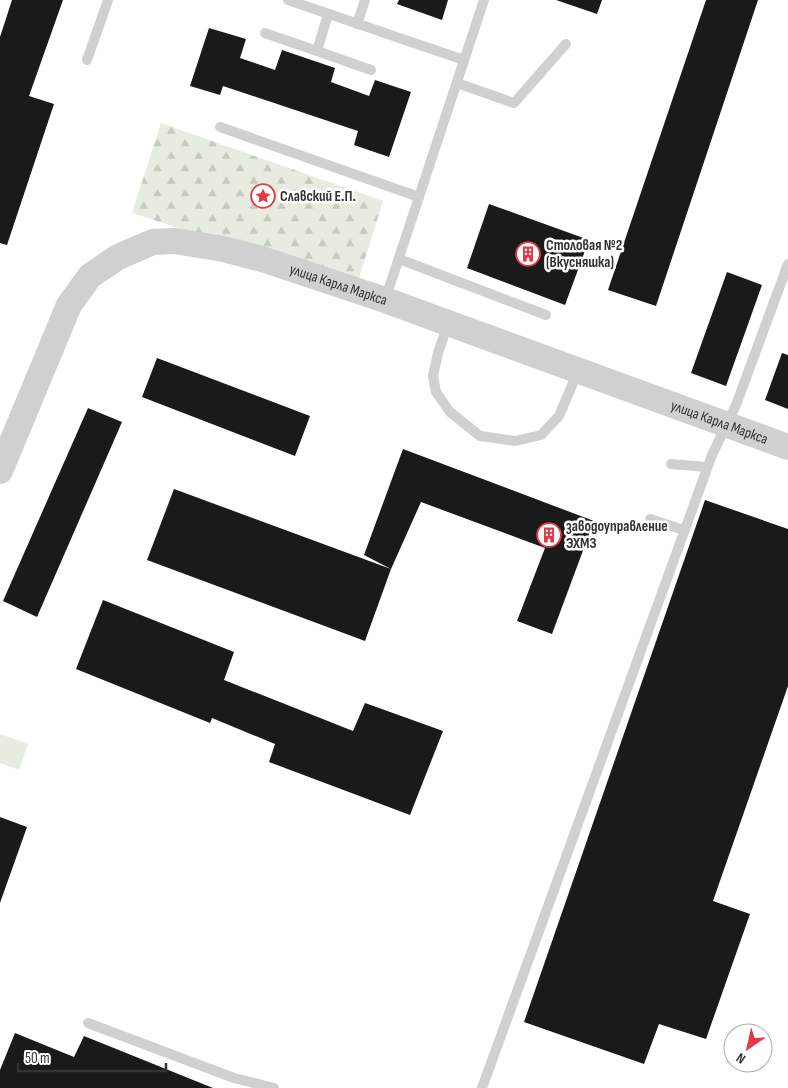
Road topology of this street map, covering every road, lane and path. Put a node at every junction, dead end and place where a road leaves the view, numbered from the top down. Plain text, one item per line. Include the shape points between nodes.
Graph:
1 (108, 0) edge
2 (288, 0) edge
3 (365, 0) edge
4 (484, 0) edge
5 (328, 14) junction
6 (356, 24) junction
7 (265, 33) dead end
8 (566, 44) dead end
9 (316, 52) junction
10 (87, 60) dead end
11 (464, 60) junction
12 (371, 70) dead end
13 (456, 83) junction
14 (220, 127) dead end
15 (419, 197) junction
16 (399, 259) junction
17 (788, 264) edge
18 (385, 300) junction
19 (546, 314) dead end
20 (449, 323) junction
21 (578, 371) junction
22 (726, 424) junction
23 (788, 447) edge
24 (671, 464) dead end
25 (707, 467) junction
26 (0, 471) edge
27 (650, 519) dead end
28 (684, 530) junction
29 (88, 1023) dead end
30 (274, 1088) edge
31 (482, 1088) edge

1 - 10 lane
2 - 5 lane
3 - 6 lane
4 - 11 lane
5 - 6 lane
5 - 9 lane
6 - 11 lane
7 - 9 lane
8 - 13 lane via 514,103
9 - 12 lane
11 - 13 lane
13 - 15 lane
14 - 15 lane
15 - 16 lane
16 - 18 lane
16 - 19 lane
17 - 22 lane
18 - 20 street, улица Карла Маркса
18 - 26 street, улица Карла Маркса via 224,248 153,242 118,256 90,276 70,305
20 - 21 street, улица Карла Маркса
20 - 21 lane via 433,376 436,392 450,412 480,436 515,441 541,435 559,416
21 - 22 street, улица Карла Маркса
22 - 23 street, улица Карла Маркса
22 - 25 lane
24 - 25 lane
25 - 28 lane
27 - 28 lane
28 - 31 lane
29 - 30 lane via 234,1078

